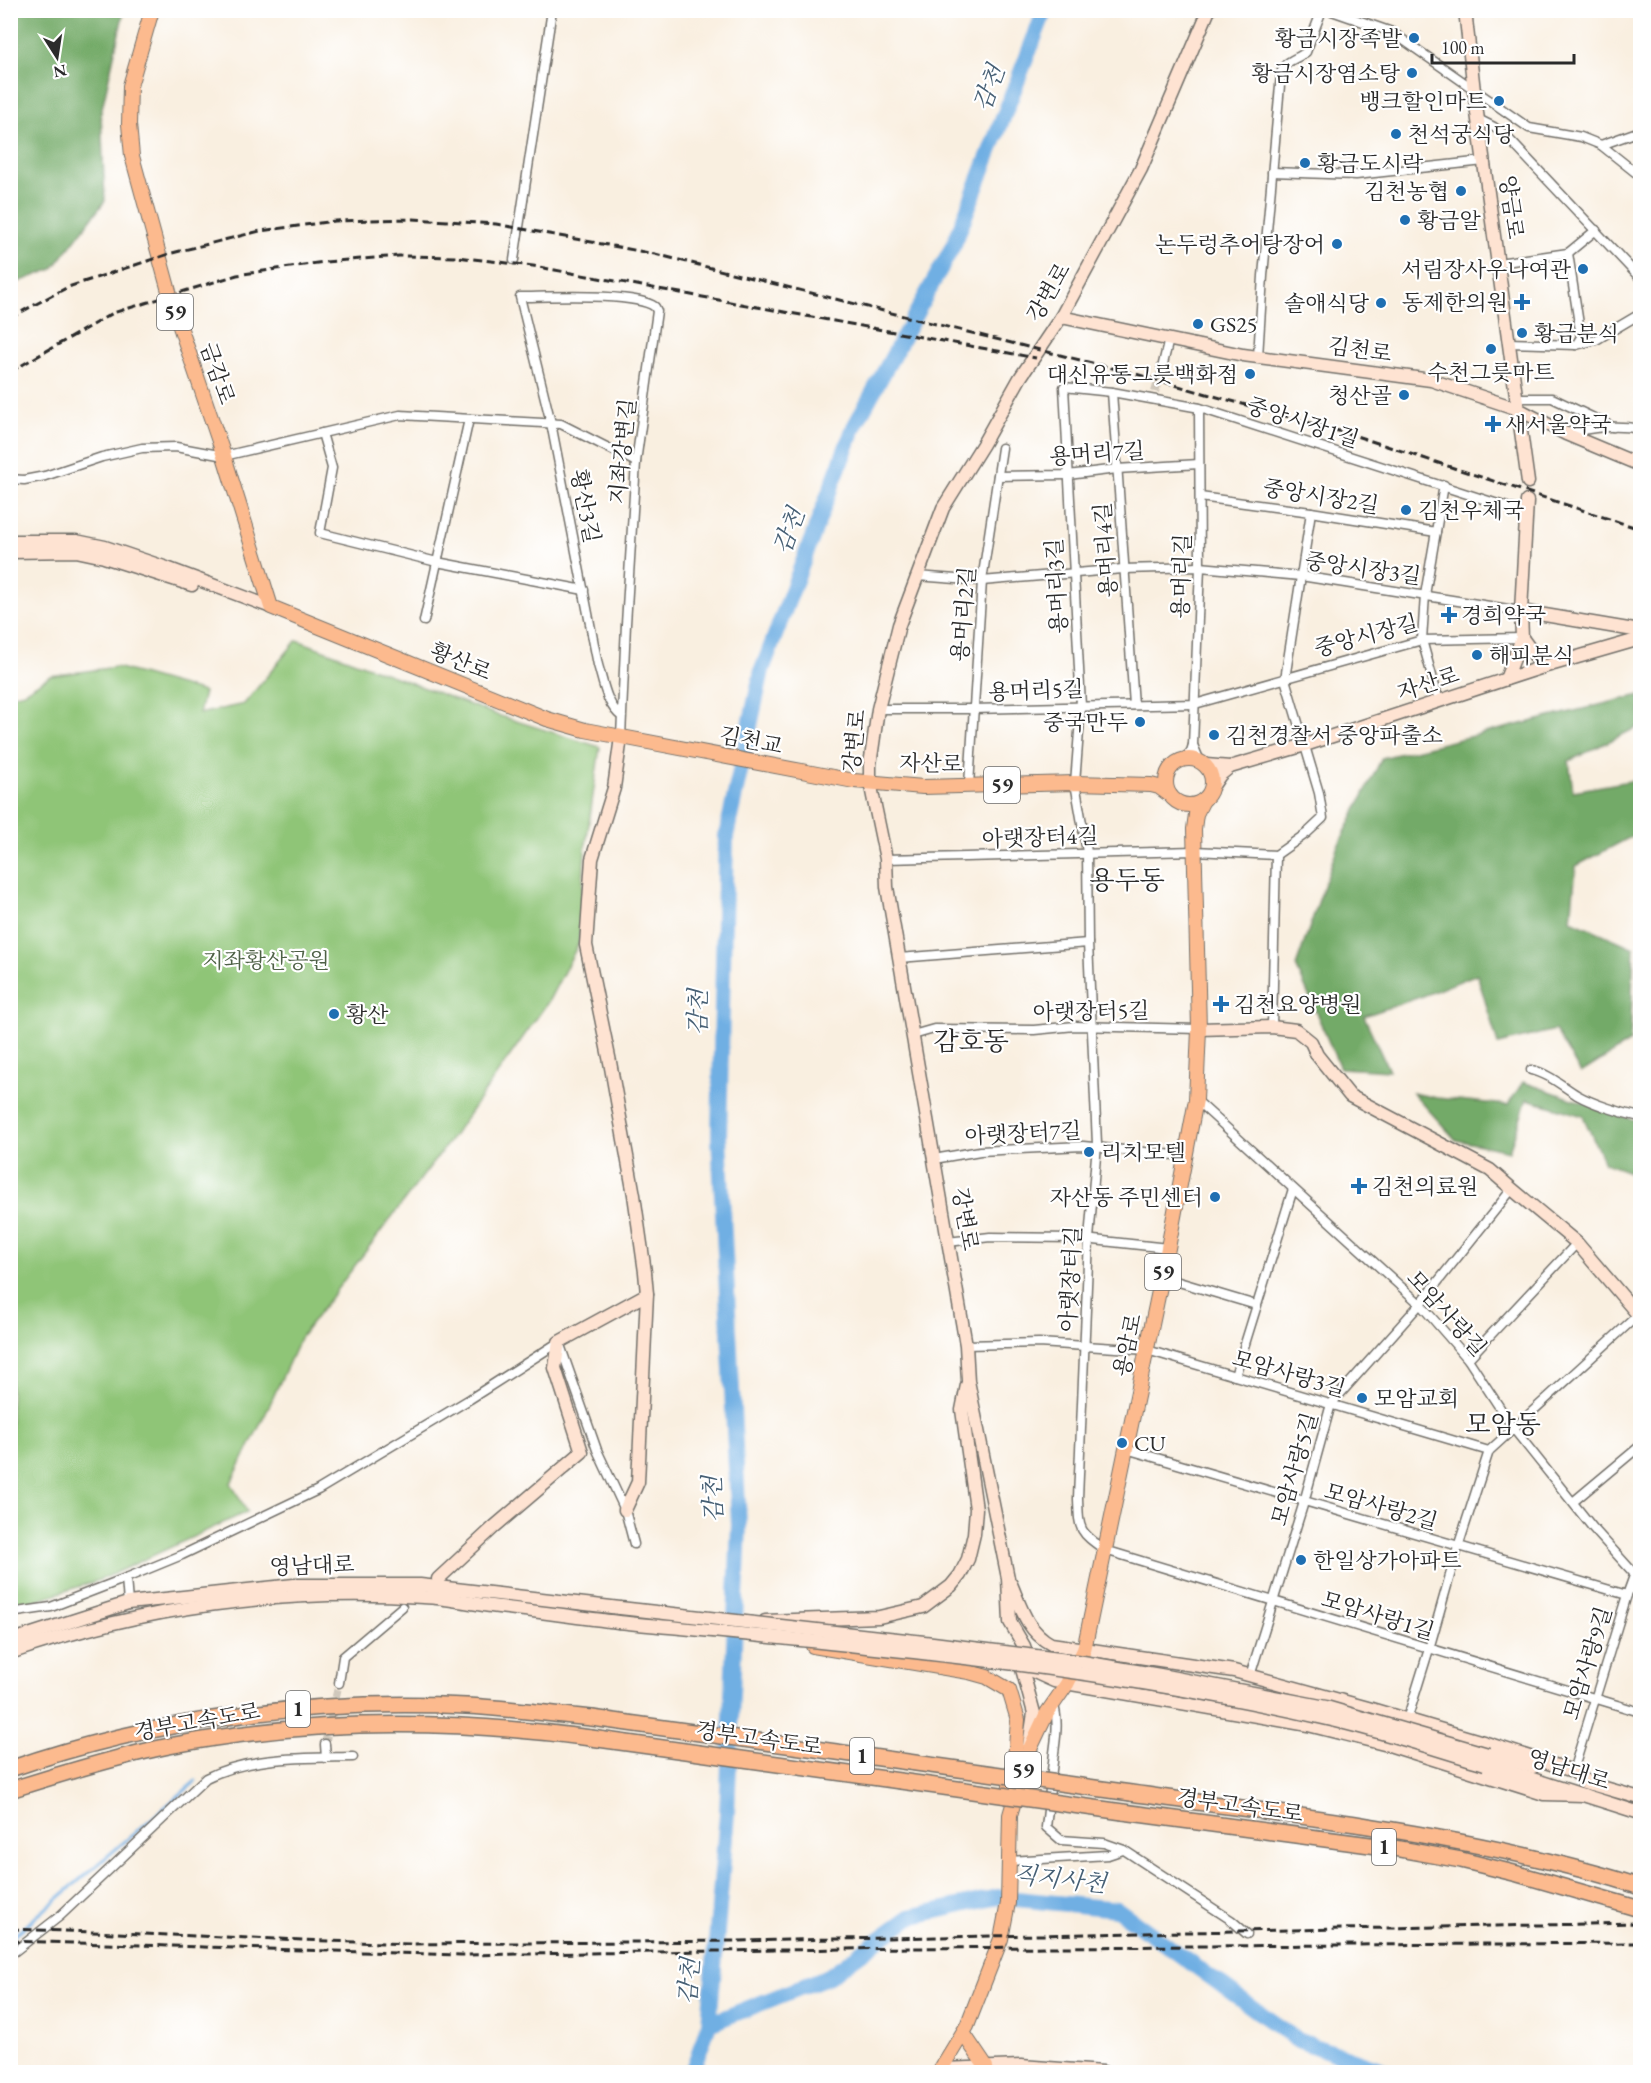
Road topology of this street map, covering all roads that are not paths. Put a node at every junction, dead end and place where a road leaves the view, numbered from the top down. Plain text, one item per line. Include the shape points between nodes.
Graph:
1 (152, 10) edge
2 (552, 10) edge
3 (1209, 10) edge
4 (1322, 10) edge
5 (1329, 10) edge
6 (1465, 10) edge
7 (1474, 91) junction
8 (1478, 119) junction
9 (1641, 131) edge
10 (1601, 145) junction
11 (1484, 161) junction
12 (1272, 172) junction
13 (1641, 176) edge
14 (1596, 230) junction
15 (1568, 253) junction
16 (514, 260) dead end
17 (1498, 263) junction
18 (1641, 278) edge
19 (520, 297) joint
20 (1641, 315) edge
21 (1060, 317) junction
22 (1169, 339) junction
23 (1509, 343) junction
24 (1576, 345) junction
25 (1258, 357) junction
26 (1162, 368) tunnel mouth
27 (1064, 387) joint
28 (1112, 392) junction
29 (1517, 404) junction
30 (1199, 408) junction
31 (469, 419) junction
32 (551, 423) junction
33 (1613, 427) junction
34 (1641, 429) edge
35 (322, 433) junction
36 (1566, 434) junction
37 (1002, 448) dead end
38 (224, 456) junction
39 (636, 462) junction
40 (1199, 464) junction
41 (1641, 465) edge
42 (1118, 470) junction
43 (1068, 475) junction
44 (998, 476) junction
45 (10, 479) edge
46 (1528, 482) dead end
47 (1444, 485) junction
48 (1200, 497) junction
49 (1527, 507) joint
50 (1311, 512) junction
51 (1436, 532) junction
52 (10, 542) edge
53 (10, 552) edge
54 (437, 562) junction
55 (1200, 567) junction
56 (1124, 569) junction
57 (1073, 573) junction
58 (917, 576) junction
59 (1301, 576) junction
60 (982, 581) junction
61 (584, 590) junction
62 (1425, 595) junction
63 (271, 607) junction
64 (1521, 611) junction
65 (424, 621) dead end
66 (1641, 631) edge
67 (1522, 638) junction
68 (1641, 639) edge
69 (1422, 640) junction
70 (1543, 667) junction
71 (1285, 678) junction
72 (1506, 680) junction
73 (1439, 701) junction
74 (1195, 704) junction
75 (1134, 705) junction
76 (1081, 706) junction
77 (878, 709) junction
78 (973, 709) junction
79 (622, 717) junction
80 (621, 737) junction
81 (639, 740) joint
82 (1193, 745) junction
83 (1305, 745) junction
84 (1184, 759) junction
85 (1203, 763) junction
86 (1230, 767) junction
87 (1167, 773) junction
88 (854, 781) joint
89 (870, 782) junction
90 (1075, 783) junction
91 (969, 785) junction
92 (1150, 785) junction
93 (1212, 787) junction
94 (1170, 795) junction
95 (1203, 800) junction
96 (1181, 804) junction
97 (1194, 829) junction
98 (1195, 851) junction
99 (1087, 854) junction
100 (1276, 855) junction
101 (886, 859) junction
102 (1089, 943) junction
103 (899, 958) junction
104 (1092, 1027) junction
105 (1272, 1027) junction
106 (1199, 1029) junction
107 (913, 1035) junction
108 (1531, 1070) dead end
109 (1196, 1100) junction
110 (1641, 1116) edge
111 (1097, 1147) junction
112 (1185, 1156) junction
113 (934, 1159) junction
114 (1293, 1189) junction
115 (1512, 1189) junction
116 (1089, 1239) junction
117 (948, 1242) junction
118 (1577, 1243) junction
119 (1168, 1248) junction
120 (1162, 1277) junction
121 (647, 1294) junction
122 (1420, 1304) junction
123 (1256, 1305) junction
124 (1639, 1316) edge
125 (559, 1342) junction
126 (966, 1345) junction
127 (1084, 1345) junction
128 (1147, 1350) junction
129 (1468, 1359) junction
130 (1235, 1376) junction
131 (968, 1381) junction
132 (1331, 1404) junction
133 (1513, 1428) junction
134 (1641, 1446) edge
135 (1126, 1449) junction
136 (1489, 1451) junction
137 (1304, 1502) junction
138 (1573, 1502) junction
139 (625, 1510) junction
140 (634, 1544) dead end
141 (1458, 1547) junction
142 (1105, 1550) junction
143 (1639, 1574) edge
144 (126, 1578) junction
145 (1008, 1578) junction
146 (438, 1579) dead end
147 (1627, 1595) junction
148 (1274, 1602) junction
149 (128, 1603) junction
150 (402, 1607) dead end
151 (10, 1613) edge
152 (1010, 1622) junction
153 (741, 1628) junction
154 (10, 1641) edge
155 (1430, 1649) junction
156 (1084, 1650) junction
157 (10, 1653) edge
158 (1250, 1676) junction
159 (339, 1683) tunnel mouth
160 (1067, 1684) junction
161 (1596, 1699) junction
162 (1053, 1701) junction
163 (1641, 1712) edge
164 (1407, 1720) junction
165 (325, 1744) tunnel mouth
166 (1028, 1753) junction
167 (353, 1757) dead end
168 (326, 1758) junction
169 (1486, 1759) junction
170 (10, 1769) edge
171 (1573, 1771) junction
172 (1592, 1784) junction
173 (10, 1790) edge
174 (1584, 1795) junction
175 (1641, 1798) edge
176 (1641, 1813) edge
177 (1010, 1815) junction
178 (1124, 1850) junction
179 (1009, 1864) junction
180 (1641, 1887) edge
181 (1641, 1909) edge
182 (1247, 1934) dead end
183 (10, 1955) edge
184 (965, 2029) junction
185 (986, 2067) junction
186 (941, 2071) edge
187 (1103, 2073) edge

1 - 38 main road, 금감로 / 59 via 130,86 132,156 173,306
2 - 16 street
3 - 21 street, 강변로 via 1141,170
4 - 12 street via 1306,52 1282,67
5 - 7 street via 1392,32
6 - 7 street, 양금로
7 - 8 street, 양금로
7 - 10 street via 1529,128 1581,137
8 - 11 street, 양금로
8 - 14 street via 1507,137
9 - 10 street
10 - 13 street
11 - 12 street via 1356,175
11 - 17 street, 양금로
12 - 25 street
14 - 15 street
14 - 18 street
15 - 17 street
15 - 24 street via 1581,337
17 - 23 street, 양금로
19 - 32 street, 황산3길
19 - 39 street, 지좌강변길 via 598,296 655,307 657,316
20 - 24 street via 1596,340
21 - 22 street, 김천로
21 - 58 street, 강변로 via 943,508
22 - 25 street, 김천로
22 - 26 street
23 - 24 street
23 - 29 street, 양금로
25 - 29 street, 김천로 via 1431,380
27 - 28 street, 중앙시장1길
27 - 43 street, 용머리3길
28 - 30 street, 중앙시장1길 via 1154,395
28 - 42 street, 용머리4길
29 - 33 street via 1552,398
29 - 36 street, 김천로
29 - 46 street
30 - 40 street, 용머리길
30 - 47 street, 중앙시장1길
31 - 32 street
31 - 35 street via 400,415
31 - 54 street
32 - 39 street via 561,424
32 - 61 street, 황산3길
33 - 34 street
33 - 36 street
35 - 38 street
35 - 54 street via 332,468 320,533
36 - 41 street, 김천로
37 - 44 street, 용머리2길
38 - 45 street via 176,447 142,448 45,476
38 - 63 main road, 금감로 / 59
39 - 79 street, 지좌강변길
40 - 42 street, 용머리7길
40 - 48 street, 용머리길
42 - 43 street, 용머리7길
42 - 56 street, 용머리4길
43 - 44 street, 용머리7길
43 - 57 street, 용머리3길
44 - 60 street, 용머리2길
47 - 49 street, 중앙시장1길
47 - 51 street
48 - 50 street, 중앙시장2길
48 - 55 street, 용머리길
49 - 64 street
50 - 51 street, 중앙시장2길
50 - 59 street
51 - 62 street
52 - 63 street, 황산로 via 76,541 105,547
53 - 63 street, 황산로 via 76,551
54 - 61 street
54 - 65 street
55 - 56 street, 중앙시장3길
55 - 59 street, 중앙시장3길
55 - 74 street, 용머리길
56 - 57 street, 중앙시장3길
56 - 75 street, 용머리4길
57 - 60 street, 중앙시장3길
57 - 76 street, 용머리3길
58 - 60 street, 중앙시장3길
58 - 77 street, 강변로 via 899,625
59 - 62 street, 중앙시장3길
59 - 71 street
60 - 78 street, 용머리2길
61 - 79 street, 황산3길 via 608,702
62 - 64 street, 중앙시장3길
62 - 69 street
63 - 80 main road, 황산로 / 59 via 547,719
64 - 66 street
64 - 67 street
67 - 69 street, 중앙시장길
67 - 70 street
67 - 72 street
68 - 70 street, 자산로
69 - 71 street, 중앙시장길
69 - 73 street
70 - 72 street, 자산로
71 - 74 street, 중앙시장길
71 - 83 street
72 - 73 street, 자산로
73 - 83 street, 자산로
74 - 75 street, 용머리5길
74 - 82 street, 용머리길
75 - 76 street, 용머리5길
76 - 78 street, 용머리5길
76 - 90 street, 용머리3길
77 - 78 street, 용머리5길
77 - 89 street, 강변로
78 - 91 street, 용머리2길
79 - 80 street, 지좌강변길
80 - 81 main road, 황산로 / 59
80 - 121 street via 614,788 592,859 586,945 634,1194
81 - 88 main road, 김천교 / 59
82 - 84 street, 용머리길
82 - 85 street, 용머리길
83 - 86 street, 자산로
83 - 100 street via 1323,818
84 - 85 main road
84 - 87 main road
85 - 86 street
85 - 93 main road via 1211,772
86 - 93 street
87 - 92 main road
87 - 94 main road
88 - 89 main road, 자산로 / 59
89 - 91 main road, 자산로 / 59 via 923,788
89 - 101 street, 강변로
90 - 91 main road, 자산로 / 59
90 - 92 main road, 자산로 / 59
90 - 99 street, 아랫장터길
92 - 94 main road, 59
93 - 95 main road
94 - 96 main road
95 - 96 main road
95 - 97 main road, 59
96 - 97 main road, 59
97 - 98 main road, 용암로 / 59
98 - 99 street, 아랫장터4길
98 - 100 street, 아랫장터4길
98 - 106 main road, 용암로 / 59
99 - 101 street, 아랫장터4길
99 - 102 street, 아랫장터길
100 - 105 street
101 - 103 street, 강변로
102 - 103 street
102 - 104 street, 아랫장터길
103 - 107 street, 강변로
104 - 106 street, 아랫장터5길
104 - 107 street, 아랫장터5길 via 934,1029
104 - 111 street, 아랫장터길
105 - 106 street
105 - 115 street via 1296,1030 1311,1042 1317,1056 1350,1096 1490,1170
106 - 109 main road, 용암로 / 59
107 - 113 street, 강변로
108 - 110 street via 1577,1095
109 - 112 main road, 용암로 / 59
109 - 114 street, 모암사랑길
111 - 112 street, 아랫장터7길
111 - 113 street, 아랫장터7길 via 980,1151
111 - 116 street, 아랫장터길
112 - 119 main road, 용암로 / 59
113 - 117 street, 강변로
114 - 122 street, 모암사랑길
114 - 123 street
115 - 118 street
115 - 122 street, 모암사랑5길
116 - 117 street via 990,1237
116 - 119 street
116 - 127 street, 아랫장터길
117 - 126 street, 강변로
118 - 124 street
118 - 129 street
119 - 120 main road, 용암로 / 59
120 - 123 street
120 - 128 main road, 용암로 / 59
121 - 125 street
121 - 139 street via 638,1482
122 - 129 street, 모암사랑길
122 - 132 street, 모암사랑5길
123 - 130 street
124 - 133 street
125 - 139 street via 597,1450
125 - 144 street via 318,1490
125 - 146 street via 555,1368 582,1452
126 - 127 street, 모암사랑3길
126 - 131 street, 강변로
127 - 128 street, 모암사랑3길
127 - 142 street, 아랫장터길 via 1079,1523 1082,1532
128 - 130 street, 모암사랑3길
128 - 135 main road, 용암로 / 59
129 - 133 street, 모암사랑길
130 - 132 street, 모암사랑3길
131 - 145 street, 강변로
131 - 153 street, bridge via 962,1410 976,1509 974,1534 968,1559 951,1586 923,1607 879,1617
132 - 136 street, 모암사랑3길
132 - 137 street, 모암사랑5길
133 - 136 street
133 - 138 street, 모암사랑길
134 - 138 street
135 - 137 street, 모암사랑2길
135 - 142 main road, 용암로 / 59
136 - 141 street
137 - 141 street, 모암사랑2길
137 - 148 street, 모암사랑5길
138 - 143 street, 모암사랑길
139 - 140 street
141 - 147 street, 모암사랑2길
141 - 155 street
142 - 148 street, 모암사랑1길
142 - 156 main road, 용암로 / 59
143 - 147 street, 모암사랑9길
144 - 149 street
144 - 151 street via 51,1607
145 - 152 street, 강변로
145 - 156 street, 강변로 via 1028,1624 1039,1637 1051,1644
147 - 161 street, 모암사랑9길
148 - 155 street, 모암사랑1길
148 - 158 street, 모암사랑5길
149 - 153 street, 영남대로, bridge via 294,1585 420,1585 620,1608
149 - 154 street, 영남대로
150 - 159 street via 343,1657
152 - 160 street, 강변로 via 1032,1671
152 - 166 street via 1034,1713
153 - 157 street, 영남대로, bridge via 618,1622 426,1597 356,1594 216,1603 131,1618
153 - 169 street, bridge via 977,1648 1160,1675 1326,1707
153 - 177 main road, bridge via 969,1672 1009,1690 1018,1720 1008,1796
155 - 161 street, 모암사랑1길
155 - 164 street
156 - 158 street, 강변로
156 - 160 main road, 용암로 / 59
158 - 164 street, 강변로
160 - 162 main road, 59
160 - 174 street, 강변로 via 1308,1725 1392,1746 1544,1794
161 - 163 street, 모암사랑1길
161 - 171 street, 모암사랑9길
162 - 166 main road, 59
162 - 178 street via 1058,1732 1046,1827 1061,1840 1104,1843
164 - 171 street, 강변로
165 - 168 street
166 - 177 main road, 59
167 - 168 street
168 - 183 street via 259,1762 225,1769 206,1778 60,1916
169 - 172 street, 영남대로
169 - 174 street, 영남대로
170 - 180 highway, 경부고속도로 / 1, bridge via 99,1742 261,1712 342,1706 467,1706 592,1718 1420,1833 1553,1862
171 - 172 street, 강변로
172 - 175 street, 영남대로
173 - 181 highway, 경부고속도로 / 1, bridge via 108,1760 251,1733 402,1723 472,1726 548,1732 1400,1849 1461,1860
174 - 176 street, 영남대로
177 - 179 main road, 59
178 - 179 street via 1108,1855
178 - 182 street
179 - 184 main road, 59 via 1008,1903 1001,1939
184 - 185 main road
184 - 186 main road, 59
185 - 186 street
185 - 187 street

